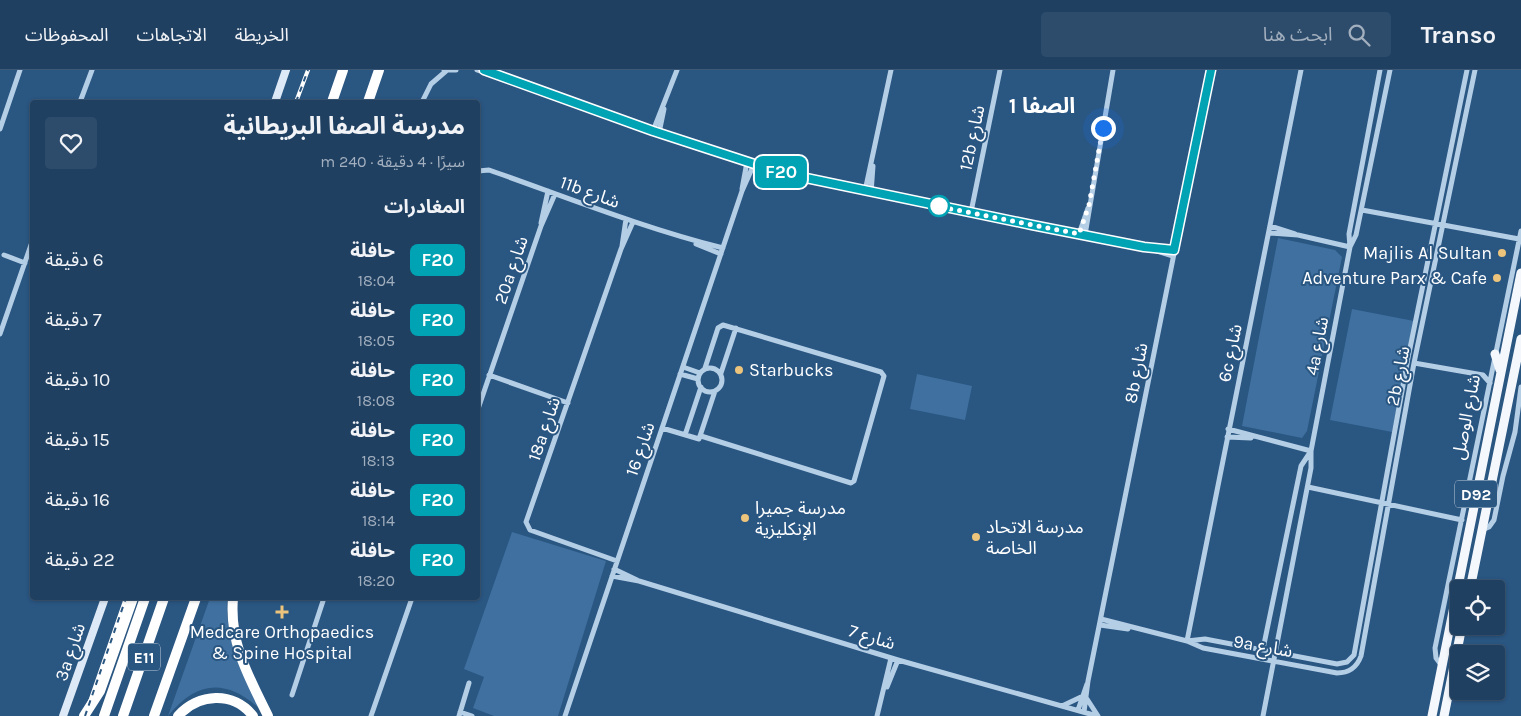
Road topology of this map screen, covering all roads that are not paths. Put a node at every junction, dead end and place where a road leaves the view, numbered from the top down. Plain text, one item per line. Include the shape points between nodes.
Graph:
1 (20, 70) edge
2 (92, 70) edge
3 (286, 70) edge
4 (343, 70) edge
5 (379, 70) edge
6 (456, 70) edge
7 (477, 70) edge
8 (677, 70) edge
9 (892, 70) edge
10 (1000, 70) edge
11 (1113, 70) edge
12 (1210, 70) edge
13 (1301, 70) edge
14 (1380, 70) edge
15 (1390, 70) edge
16 (1467, 70) edge
17 (1475, 70) edge
18 (445, 71) edge
19 (485, 71) edge
20 (81, 100) edge
21 (276, 100) edge
22 (333, 100) edge
23 (369, 100) edge
24 (423, 100) edge
25 (0, 129) edge
26 (656, 132) junction
27 (1367, 138) junction
28 (1376, 140) junction
29 (1365, 146) junction
30 (1374, 148) junction
31 (747, 162) junction
32 (872, 162) junction
33 (754, 164) junction
34 (480, 171) edge
35 (548, 191) junction
36 (865, 191) junction
37 (742, 192) junction
38 (871, 192) junction
39 (555, 194) junction
40 (1089, 205) junction
41 (1362, 210) junction
42 (971, 212) junction
43 (626, 220) junction
44 (633, 222) junction
45 (1435, 224) junction
46 (541, 226) junction
47 (1442, 226) junction
48 (1270, 230) junction
49 (1521, 231) edge
50 (1079, 234) junction
51 (1085, 235) junction
52 (1519, 239) junction
53 (694, 242) junction
54 (1144, 247) junction
55 (1350, 247) junction
56 (30, 248) edge
57 (722, 248) junction
58 (621, 250) junction
59 (1174, 250) junction
60 (720, 254) junction
61 (4, 255) dead end
62 (1173, 256) junction
63 (25, 263) junction
64 (1521, 273) edge
65 (1517, 313) edge
66 (736, 328) junction
67 (0, 334) edge
68 (1521, 339) edge
69 (1495, 354) junction
70 (1414, 363) junction
71 (683, 367) junction
72 (705, 368) junction
73 (1501, 370) junction
74 (700, 373) junction
75 (721, 373) junction
76 (680, 374) junction
77 (489, 375) junction
78 (698, 379) junction
79 (1490, 383) junction
80 (700, 387) junction
81 (1521, 387) edge
82 (715, 391) junction
83 (568, 402) junction
84 (480, 403) edge
85 (662, 428) junction
86 (1228, 429) junction
87 (685, 435) junction
88 (701, 436) junction
89 (1227, 436) junction
90 (1257, 438) junction
91 (1310, 451) junction
92 (1308, 488) junction
93 (1382, 503) junction
94 (1388, 504) junction
95 (1462, 520) junction
96 (1482, 530) junction
97 (617, 561) junction
98 (614, 569) junction
99 (612, 576) junction
100 (1472, 580) edge
101 (639, 581) junction
102 (104, 600) edge
103 (132, 600) edge
104 (144, 600) edge
105 (163, 600) edge
106 (195, 600) edge
107 (233, 600) edge
108 (323, 600) edge
109 (411, 600) edge
110 (1270, 616) junction
111 (1280, 619) junction
112 (1100, 622) junction
113 (1460, 635) edge
114 (1187, 641) junction
115 (1263, 649) junction
116 (1275, 651) junction
117 (892, 658) junction
118 (898, 660) junction
119 (1273, 662) junction
120 (1337, 664) joint
121 (1442, 666) junction
122 (1337, 673) joint
123 (469, 683) dead end
124 (883, 694) junction
125 (292, 695) dead end
126 (1084, 698) junction
127 (1062, 706) junction
128 (1078, 710) junction
129 (1084, 712) junction
130 (459, 714) edge
131 (63, 716) edge
132 (84, 716) edge
133 (104, 716) edge
134 (124, 716) edge
135 (154, 716) edge
136 (178, 716) edge
137 (253, 716) edge
138 (268, 716) edge
139 (371, 716) edge
140 (472, 716) edge
141 (565, 716) edge
142 (877, 716) edge
143 (1098, 716) edge
144 (1263, 716) edge
145 (1432, 716) edge
146 (1444, 716) edge

1 - 25 street
2 - 20 street
3 - 21 street
4 - 22 highway
5 - 23 highway
6 - 18 street
7 - 19 street
8 - 26 street
9 - 32 street
10 - 42 street, 12b شارع
11 - 40 street
12 - 59 street, 8b شارع
13 - 48 street, 6c شارع
14 - 27 street, 4a شارع
15 - 28 street, 4a شارع
16 - 45 street, 2b شارع
17 - 47 street, 2b شارع
18 - 24 street via 431,84
19 - 26 street
26 - 31 street
27 - 28 street
27 - 29 street, 4a شارع
28 - 30 street, 4a شارع
29 - 30 street
29 - 55 street, 4a شارع via 1348,234
30 - 41 street, 4a شارع
31 - 33 street
31 - 37 street, شارع 16
32 - 36 street
32 - 38 street
33 - 36 street
33 - 37 street, شارع 16
34 - 35 street, 11b شارع via 489,170
35 - 39 street, 11b شارع
35 - 46 street, 20a شارع
36 - 38 street
37 - 57 street, شارع 16
38 - 42 street
39 - 43 street, 11b شارع
39 - 46 street, 20a شارع
40 - 50 street
40 - 51 street
41 - 45 street
41 - 55 street, 4a شارع via 1356,238
42 - 50 street
43 - 44 street, 11b شارع
43 - 58 street, 18a شارع
44 - 53 street, 11b شارع
44 - 58 street, 18a شارع
45 - 47 street
45 - 93 street, 2b شارع
46 - 77 street, 20a شارع
47 - 52 street
47 - 70 street, 2b شارع
48 - 55 street
48 - 86 street, 6c شارع
49 - 52 street, شارع الوصل
50 - 51 street
51 - 54 street
52 - 69 street, شارع الوصل
53 - 57 street, 11b شارع
53 - 60 street, 11b شارع
54 - 59 street
54 - 62 street
55 - 91 street, 4a شارع
56 - 63 street
57 - 60 street, شارع 16
58 - 83 street, 18a شارع
59 - 62 street, 8b شارع
60 - 71 street, شارع 16
61 - 63 street
62 - 112 street, 8b شارع
63 - 67 street
64 - 65 main road, شارع الوصل / D92
65 - 73 main road, شارع الوصل / D92
66 - 72 street via 719,326
66 - 75 street
66 - 88 street via 883,373 854,481 850,483
68 - 96 main road, D92
69 - 73 main road
69 - 79 street, شارع الوصل
70 - 79 street via 1483,375
70 - 94 street, 2b شارع
71 - 74 street
71 - 76 street, شارع 16
72 - 74 street
72 - 75 street via 716,368
73 - 121 main road, شارع الوصل / D92
74 - 78 street
75 - 82 street via 722,383
76 - 78 street
76 - 85 street, شارع 16
77 - 83 street
77 - 84 street, 20a شارع
78 - 80 street
79 - 95 street, شارع الوصل
80 - 82 street via 709,392
80 - 87 street
81 - 96 street via 1515,432 1494,520
82 - 88 street
83 - 97 street, 18a شارع via 527,525 530,530
85 - 87 street
85 - 97 street, شارع 16
86 - 89 street, 6c شارع
86 - 90 street
87 - 88 street via 698,439
89 - 90 street
89 - 114 street, 6c شارع
90 - 91 street
91 - 92 street, 4a شارع via 1312,464
91 - 110 street, 4a شارع via 1301,466
92 - 93 street
92 - 111 street, 4a شارع
93 - 94 street
93 - 120 street, 2b شارع via 1355,652 1347,662
94 - 95 street
94 - 122 street, 2b شارع via 1361,656 1352,669
95 - 121 street, شارع الوصل via 1435,654
96 - 100 main road, D92
97 - 98 street, شارع 16
98 - 99 street, شارع 16
98 - 101 street, شارع 7
99 - 101 street, شارع 7
99 - 141 street, شارع 16
101 - 117 street, شارع 7
102 - 131 street, 3a شارع
103 - 132 highway via 100,691
104 - 133 highway
105 - 134 highway, E11
106 - 135 highway, E11
107 - 138 highway via 233,626 238,650 246,674
108 - 125 street
109 - 139 street
110 - 111 street
110 - 115 street, 4a شارع
111 - 116 street, 4a شارع
112 - 114 street, 9a شارع
112 - 126 street, 8b شارع
113 - 146 main road
114 - 115 street, 9a شارع via 1201,638
114 - 119 street, 9a شارع via 1203,648
115 - 116 street, 9a شارع
116 - 119 street, 4a شارع
116 - 120 street, 9a شارع
117 - 118 street, شارع 7
117 - 124 street
118 - 124 street
118 - 127 street, شارع 7
119 - 122 street, 9a شارع
119 - 144 street, 4a شارع
121 - 145 main road, شارع الوصل / D92
123 - 130 street
124 - 142 street
126 - 127 street
126 - 128 street, 8b شارع
126 - 129 street, 8b شارع
126 - 143 street
127 - 128 street, شارع 7
128 - 129 street, شارع 7
129 - 143 street, شارع 7
130 - 140 street
136 - 137 highway via 193,703 220,697 237,702

